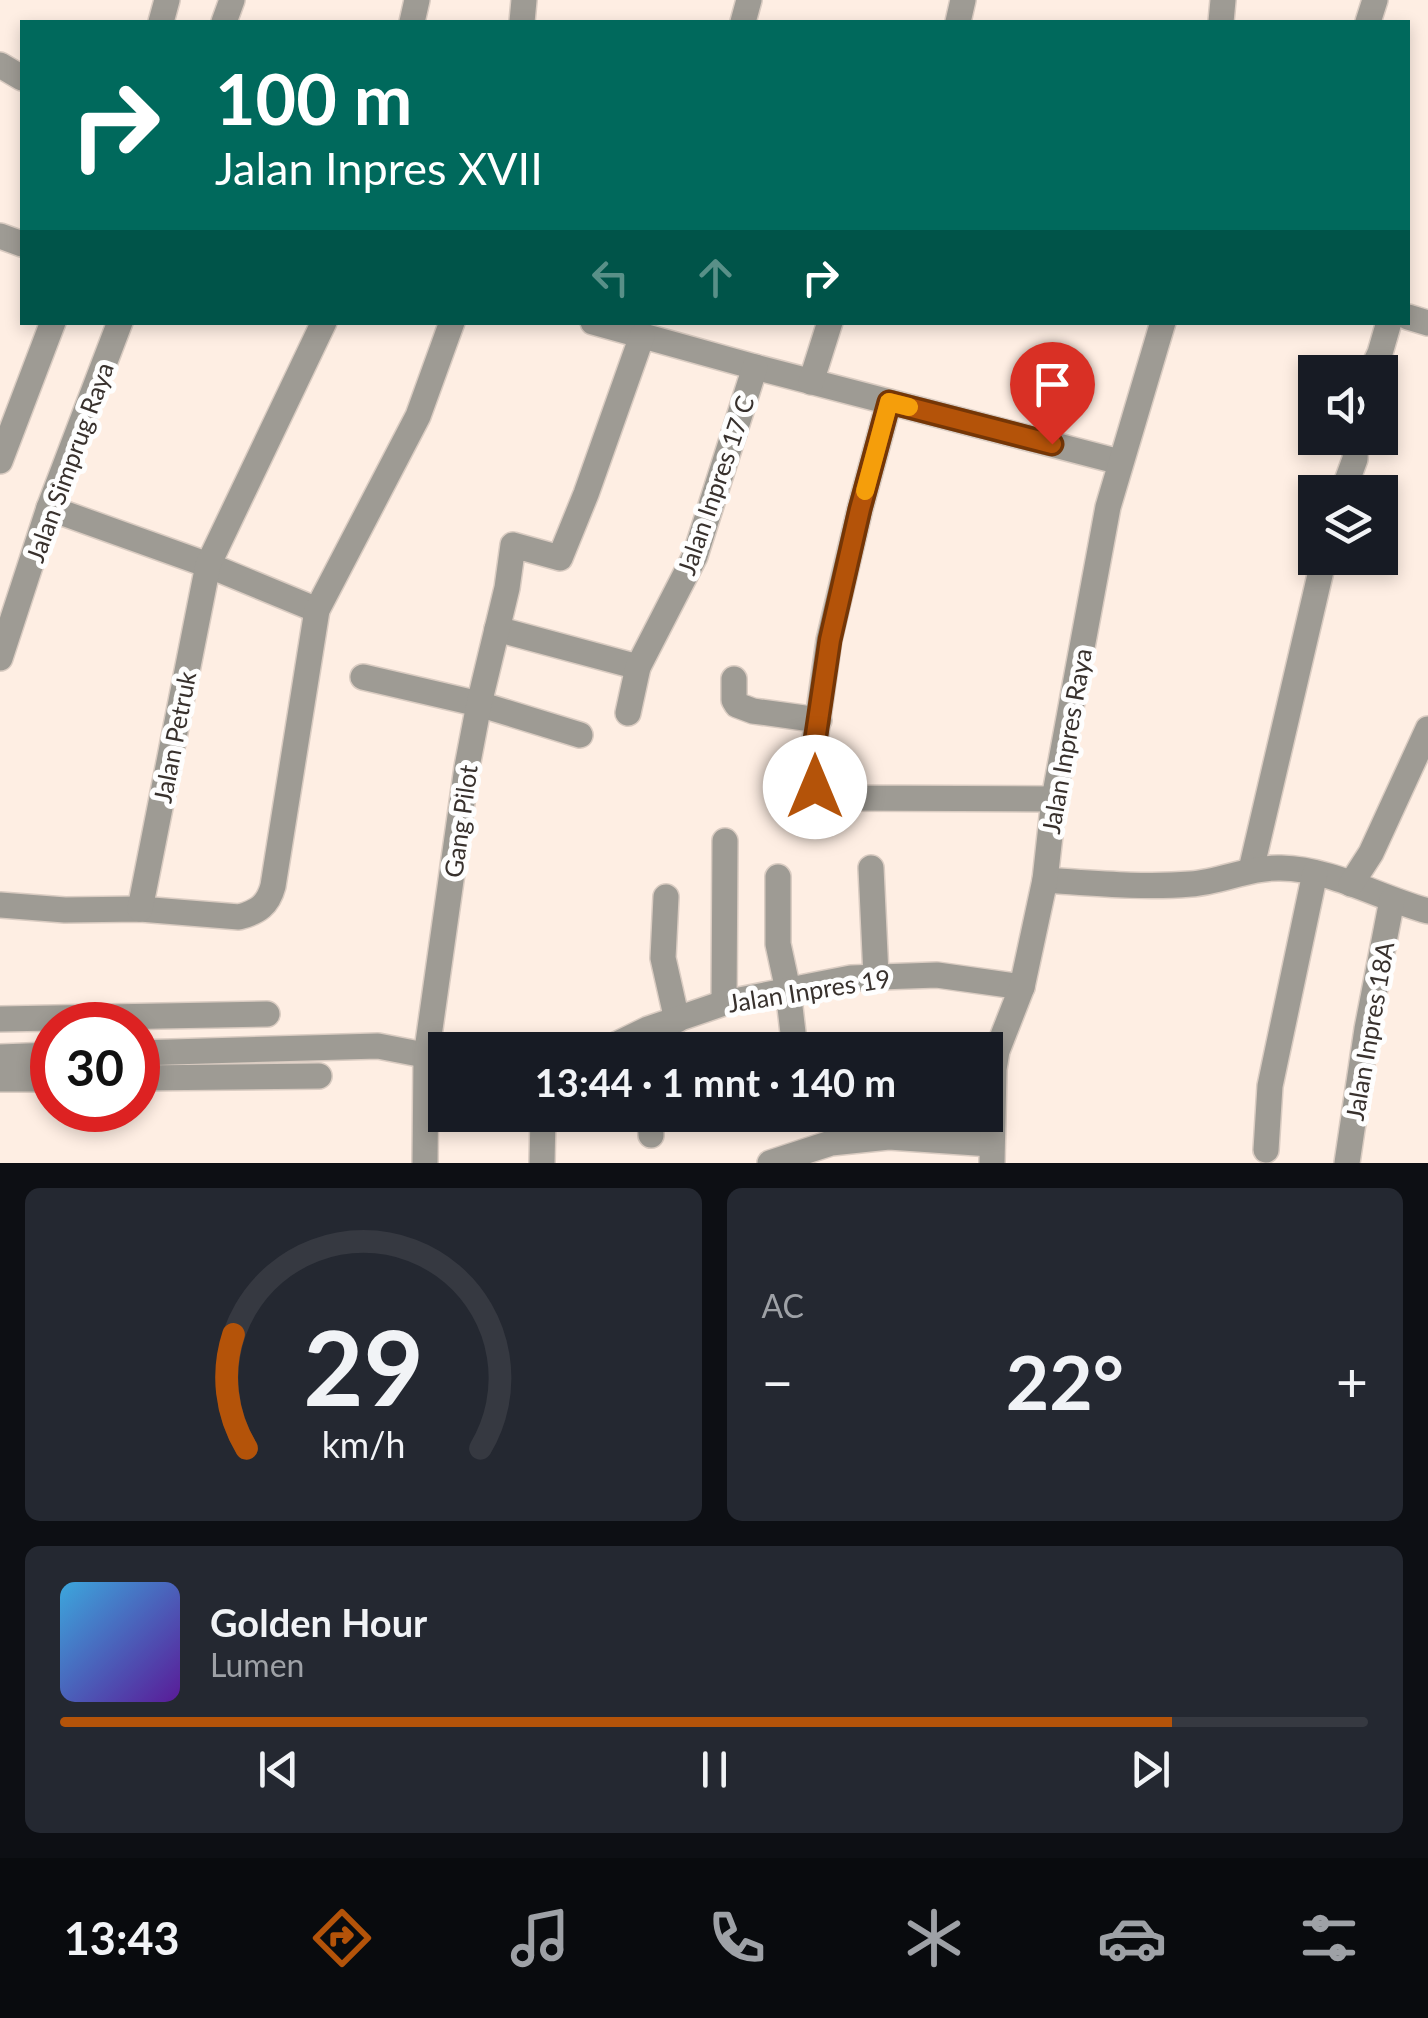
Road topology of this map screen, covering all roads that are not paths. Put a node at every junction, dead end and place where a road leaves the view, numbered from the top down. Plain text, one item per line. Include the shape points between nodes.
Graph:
1 (53, 325) edge
2 (119, 325) edge
3 (323, 325) edge
4 (451, 325) edge
5 (604, 325) edge
6 (829, 325) edge
7 (1161, 325) edge
8 (1388, 325) edge
9 (642, 336) junction
10 (1380, 355) edge
11 (755, 368) junction
12 (811, 382) junction
13 (889, 402) junction
14 (0, 461) edge
15 (1120, 462) junction
16 (49, 508) junction
17 (208, 565) junction
18 (1320, 575) edge
19 (317, 610) junction
20 (497, 628) junction
21 (0, 658) edge
22 (638, 667) junction
23 (363, 677) dead end
24 (734, 679) dead end
25 (479, 704) junction
26 (628, 713) dead end
27 (818, 720) junction
28 (1428, 729) edge
29 (580, 735) dead end
30 (1054, 799) junction
31 (725, 841) dead end
32 (871, 868) dead end
33 (1252, 870) junction
34 (1315, 873) junction
35 (778, 877) dead end
36 (1045, 880) junction
37 (1351, 884) junction
38 (666, 897) dead end
39 (1392, 900) junction
40 (0, 905) edge
41 (140, 908) junction
42 (1428, 911) edge
43 (876, 976) junction
44 (1022, 987) junction
45 (788, 990) junction
46 (724, 1003) junction
47 (268, 1014) dead end
48 (0, 1019) edge
49 (676, 1020) junction
50 (439, 1032) edge
51 (659, 1032) edge
52 (793, 1032) edge
53 (160, 1052) edge
54 (30, 1056) edge
55 (428, 1056) edge
56 (0, 1057) edge
57 (318, 1076) dead end
58 (160, 1078) edge
59 (30, 1079) edge
60 (0, 1080) edge
61 (428, 1128) edge
62 (543, 1132) edge
63 (1266, 1150) dead end
64 (992, 1153) edge
65 (424, 1163) edge
66 (542, 1163) edge
67 (770, 1163) edge
68 (1347, 1163) edge

1 - 14 street
2 - 16 street, Jalan Simprug Raya
3 - 17 street, Jalan Petruk
4 - 19 street via 418,416
5 - 9 street
6 - 12 street
7 - 15 street, Jalan Inpres Raya
8 - 10 street
9 - 11 street
9 - 20 street, Gang Pilot via 560,558 513,545
11 - 12 street
11 - 22 street, Jalan Inpres 17 C via 695,556
12 - 13 street
13 - 15 street
13 - 27 street via 830,640
15 - 30 street, Jalan Inpres Raya
16 - 17 street
16 - 21 street, Jalan Simprug Raya
17 - 19 street
17 - 41 street, Jalan Petruk
18 - 33 street
19 - 41 street via 270,896 239,917
20 - 22 street
20 - 25 street, Gang Pilot
22 - 26 street, Jalan Inpres 17 C
23 - 25 street
24 - 27 street via 737,706
25 - 29 street
25 - 50 street, Gang Pilot
27 - 30 street via 810,775 827,794
28 - 37 street via 1372,853
30 - 36 street, Jalan Inpres Raya
31 - 46 street
32 - 43 street
33 - 34 street
33 - 36 street via 1194,884
34 - 37 street
34 - 63 street via 1270,1086
35 - 45 street via 778,944
36 - 44 street, Jalan Inpres Raya
37 - 39 street
38 - 49 street via 663,958
39 - 42 street
39 - 68 street, Jalan Inpres 18A
40 - 41 street
43 - 44 street, Jalan Inpres 19 via 936,975
43 - 45 street, Jalan Inpres 19
44 - 64 street, Jalan Inpres Raya via 997,1051
45 - 46 street, Jalan Inpres 19
45 - 52 street
46 - 49 street, Jalan Inpres 19
47 - 48 street
49 - 51 street, Jalan Inpres 19
53 - 55 street via 378,1046
54 - 56 street
57 - 58 street
59 - 60 street
61 - 65 street, Gang Pilot
62 - 66 street
64 - 67 street via 890,1137 831,1143

